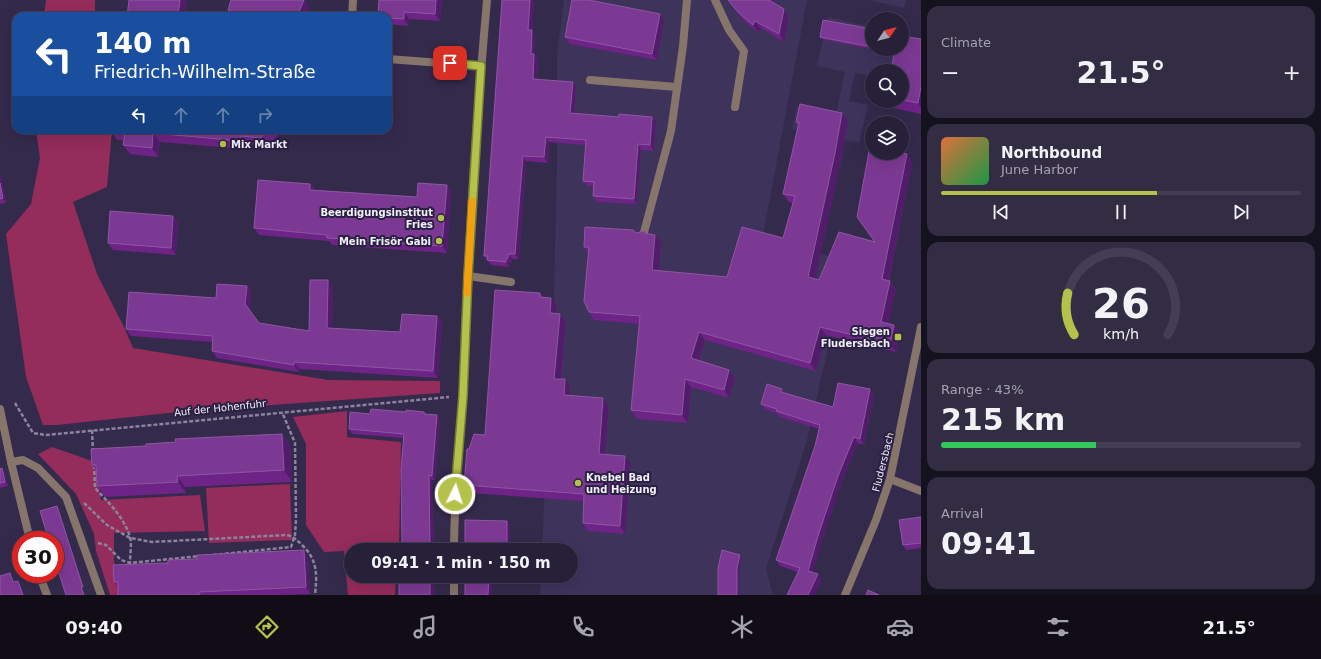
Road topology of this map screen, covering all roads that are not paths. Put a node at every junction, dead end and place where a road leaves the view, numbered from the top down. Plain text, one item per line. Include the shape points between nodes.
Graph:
1 (353, 0) edge
2 (487, 0) edge
3 (687, 0) edge
4 (715, 0) edge
5 (352, 12) edge
6 (392, 59) edge
7 (481, 66) junction
8 (590, 80) dead end
9 (677, 87) junction
10 (735, 107) dead end
11 (643, 236) edge
12 (468, 276) junction
13 (511, 282) dead end
14 (921, 327) edge
15 (0, 409) edge
16 (11, 462) junction
17 (890, 479) junction
18 (921, 491) edge
19 (28, 531) edge
20 (454, 543) edge
21 (42, 583) edge
22 (454, 583) edge
23 (47, 595) edge
24 (101, 595) edge
25 (454, 595) edge
26 (845, 595) edge

1 - 5 street
2 - 7 street
3 - 9 street
4 - 10 street via 729,30 744,51
6 - 7 street
7 - 12 street
8 - 9 street
9 - 11 street via 670,131
12 - 13 street
12 - 20 street
14 - 17 street, Fludersbach
15 - 16 street
16 - 19 street
16 - 24 street via 23,460 38,468 66,497
17 - 18 street
17 - 26 street, Fludersbach
21 - 23 street
22 - 25 street

